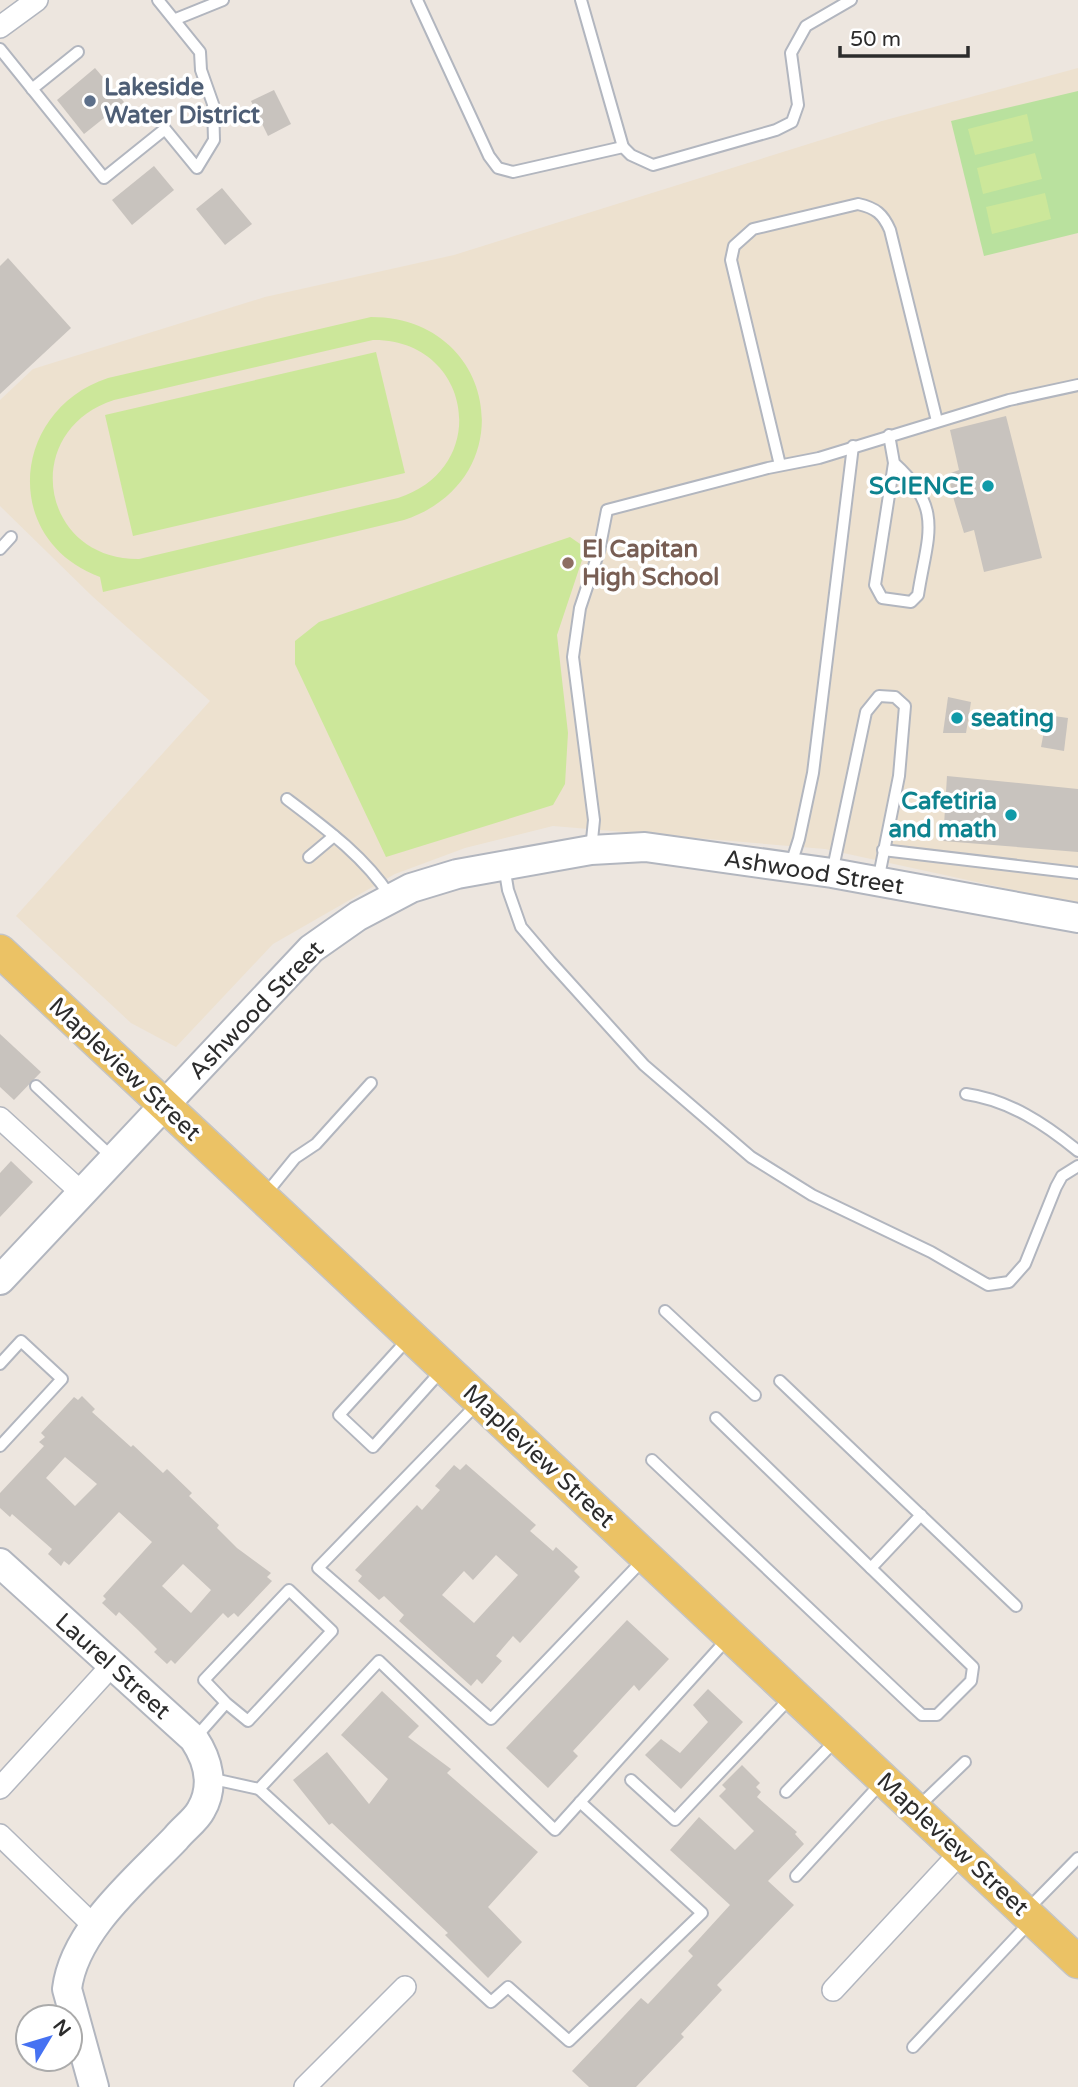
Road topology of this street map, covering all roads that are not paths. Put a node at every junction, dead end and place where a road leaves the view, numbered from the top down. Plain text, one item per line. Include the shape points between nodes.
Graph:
1 (37, 0) edge
2 (158, 0) edge
3 (223, 0) edge
4 (417, 0) edge
5 (581, 0) edge
6 (851, 0) edge
7 (176, 19) junction
8 (0, 27) edge
9 (0, 49) edge
10 (78, 52) dead end
11 (32, 89) junction
12 (623, 146) junction
13 (1078, 385) edge
14 (937, 421) junction
15 (889, 435) junction
16 (853, 446) junction
17 (894, 463) junction
18 (780, 465) junction
19 (11, 537) dead end
20 (0, 549) edge
21 (288, 799) dead end
22 (334, 836) junction
23 (591, 850) junction
24 (884, 850) junction
25 (309, 857) dead end
26 (503, 863) junction
27 (790, 867) junction
28 (832, 873) junction
29 (1078, 873) edge
30 (878, 881) junction
31 (392, 899) junction
32 (1078, 918) edge
33 (0, 951) edge
34 (371, 1083) dead end
35 (36, 1086) dead end
36 (966, 1094) dead end
37 (164, 1105) junction
38 (0, 1118) edge
39 (1078, 1151) edge
40 (114, 1159) junction
41 (1078, 1166) edge
42 (82, 1193) junction
43 (263, 1198) junction
44 (0, 1280) edge
45 (665, 1311) dead end
46 (411, 1336) junction
47 (0, 1364) edge
48 (444, 1367) junction
49 (780, 1381) dead end
50 (755, 1395) dead end
51 (480, 1401) junction
52 (716, 1418) dead end
53 (0, 1446) edge
54 (652, 1460) dead end
55 (921, 1515) junction
56 (647, 1557) junction
57 (871, 1568) junction
58 (2, 1569) edge
59 (1016, 1606) dead end
60 (730, 1635) junction
61 (113, 1664) junction
62 (793, 1694) junction
63 (226, 1703) junction
64 (839, 1737) junction
65 (194, 1739) junction
66 (965, 1762) dead end
67 (209, 1779) junction
68 (885, 1779) junction
69 (631, 1780) dead end
70 (0, 1788) edge
71 (259, 1789) junction
72 (786, 1793) dead end
73 (580, 1802) junction
74 (916, 1808) junction
75 (0, 1835) edge
76 (961, 1852) junction
77 (1078, 1858) edge
78 (796, 1876) dead end
79 (1029, 1916) junction
80 (94, 1926) junction
81 (1078, 1962) edge
82 (405, 1987) dead end
83 (833, 1990) dead end
84 (913, 2047) dead end
85 (94, 2087) edge
86 (305, 2087) edge

1 - 8 street
2 - 7 lane
3 - 7 lane
4 - 12 lane via 498,168 513,172
5 - 12 lane
6 - 12 lane via 806,26 792,53 798,105 792,122 653,165
7 - 11 lane via 200,52 213,104 214,140 197,168 165,128 104,178
9 - 11 lane
10 - 11 lane
13 - 14 lane
14 - 15 lane
14 - 18 lane via 884,216 873,207 858,204 752,229 734,246 731,260
15 - 16 lane
15 - 17 lane
16 - 18 lane
16 - 27 lane via 813,773
17 - 17 lane via 875,585 882,598 911,602 918,596 930,523 922,493
18 - 23 lane via 607,510 580,608 573,657 594,821
19 - 20 lane
21 - 22 lane
22 - 25 lane
22 - 31 lane
23 - 26 main road, Ashwood Street
23 - 27 main road, Ashwood Street via 645,847
24 - 28 lane via 899,776 905,706 895,697 879,696 866,712 860,731
24 - 29 lane
24 - 30 lane
26 - 31 main road, Ashwood Street via 411,888
26 - 41 lane via 521,928 644,1065 751,1157 811,1195 931,1252 988,1285 1009,1282 1026,1264 1062,1176
27 - 28 main road, Ashwood Street
28 - 30 main road, Ashwood Street
30 - 32 main road, Ashwood Street
31 - 37 main road, Ashwood Street via 311,949
33 - 37 main road, Mapleview Street
34 - 43 lane via 316,1143 295,1158
35 - 40 lane
36 - 39 lane via 1020,1110
37 - 40 main road, Ashwood Street
37 - 43 main road, Mapleview Street
38 - 42 street
40 - 42 main road, Ashwood Street
42 - 44 main road, Ashwood Street
43 - 46 main road, Mapleview Street
45 - 50 lane
46 - 48 main road, Mapleview Street
46 - 48 lane via 340,1415 373,1447
47 - 53 lane via 21,1341 62,1379
48 - 51 main road, Mapleview Street
49 - 55 lane
51 - 56 main road, Mapleview Street
51 - 56 lane via 318,1568 491,1719
52 - 57 lane
54 - 57 lane via 922,1715 937,1715 971,1681 973,1667
55 - 57 lane
55 - 59 lane
56 - 60 main road, Mapleview Street
58 - 61 main road, Laurel Street
60 - 62 main road, Mapleview Street
60 - 73 lane
61 - 65 main road, Laurel Street
61 - 70 street
62 - 64 main road, Mapleview Street
62 - 69 lane via 676,1820
63 - 63 lane via 248,1721 332,1631 289,1590 204,1680
63 - 65 lane
64 - 68 main road, Mapleview Street
64 - 72 lane
65 - 67 main road, Laurel Street via 207,1759
66 - 74 lane
67 - 71 lane
67 - 80 main road via 202,1810
68 - 74 main road, Mapleview Street
68 - 78 lane
71 - 73 lane via 379,1661 555,1830
71 - 73 lane via 491,2002 508,1987 569,2041 702,1913
74 - 76 main road, Mapleview Street
75 - 80 street
76 - 79 main road, Mapleview Street
76 - 83 street
77 - 79 lane
79 - 81 main road, Mapleview Street
79 - 84 lane
80 - 85 main road via 69,1973 67,1989
82 - 86 street

